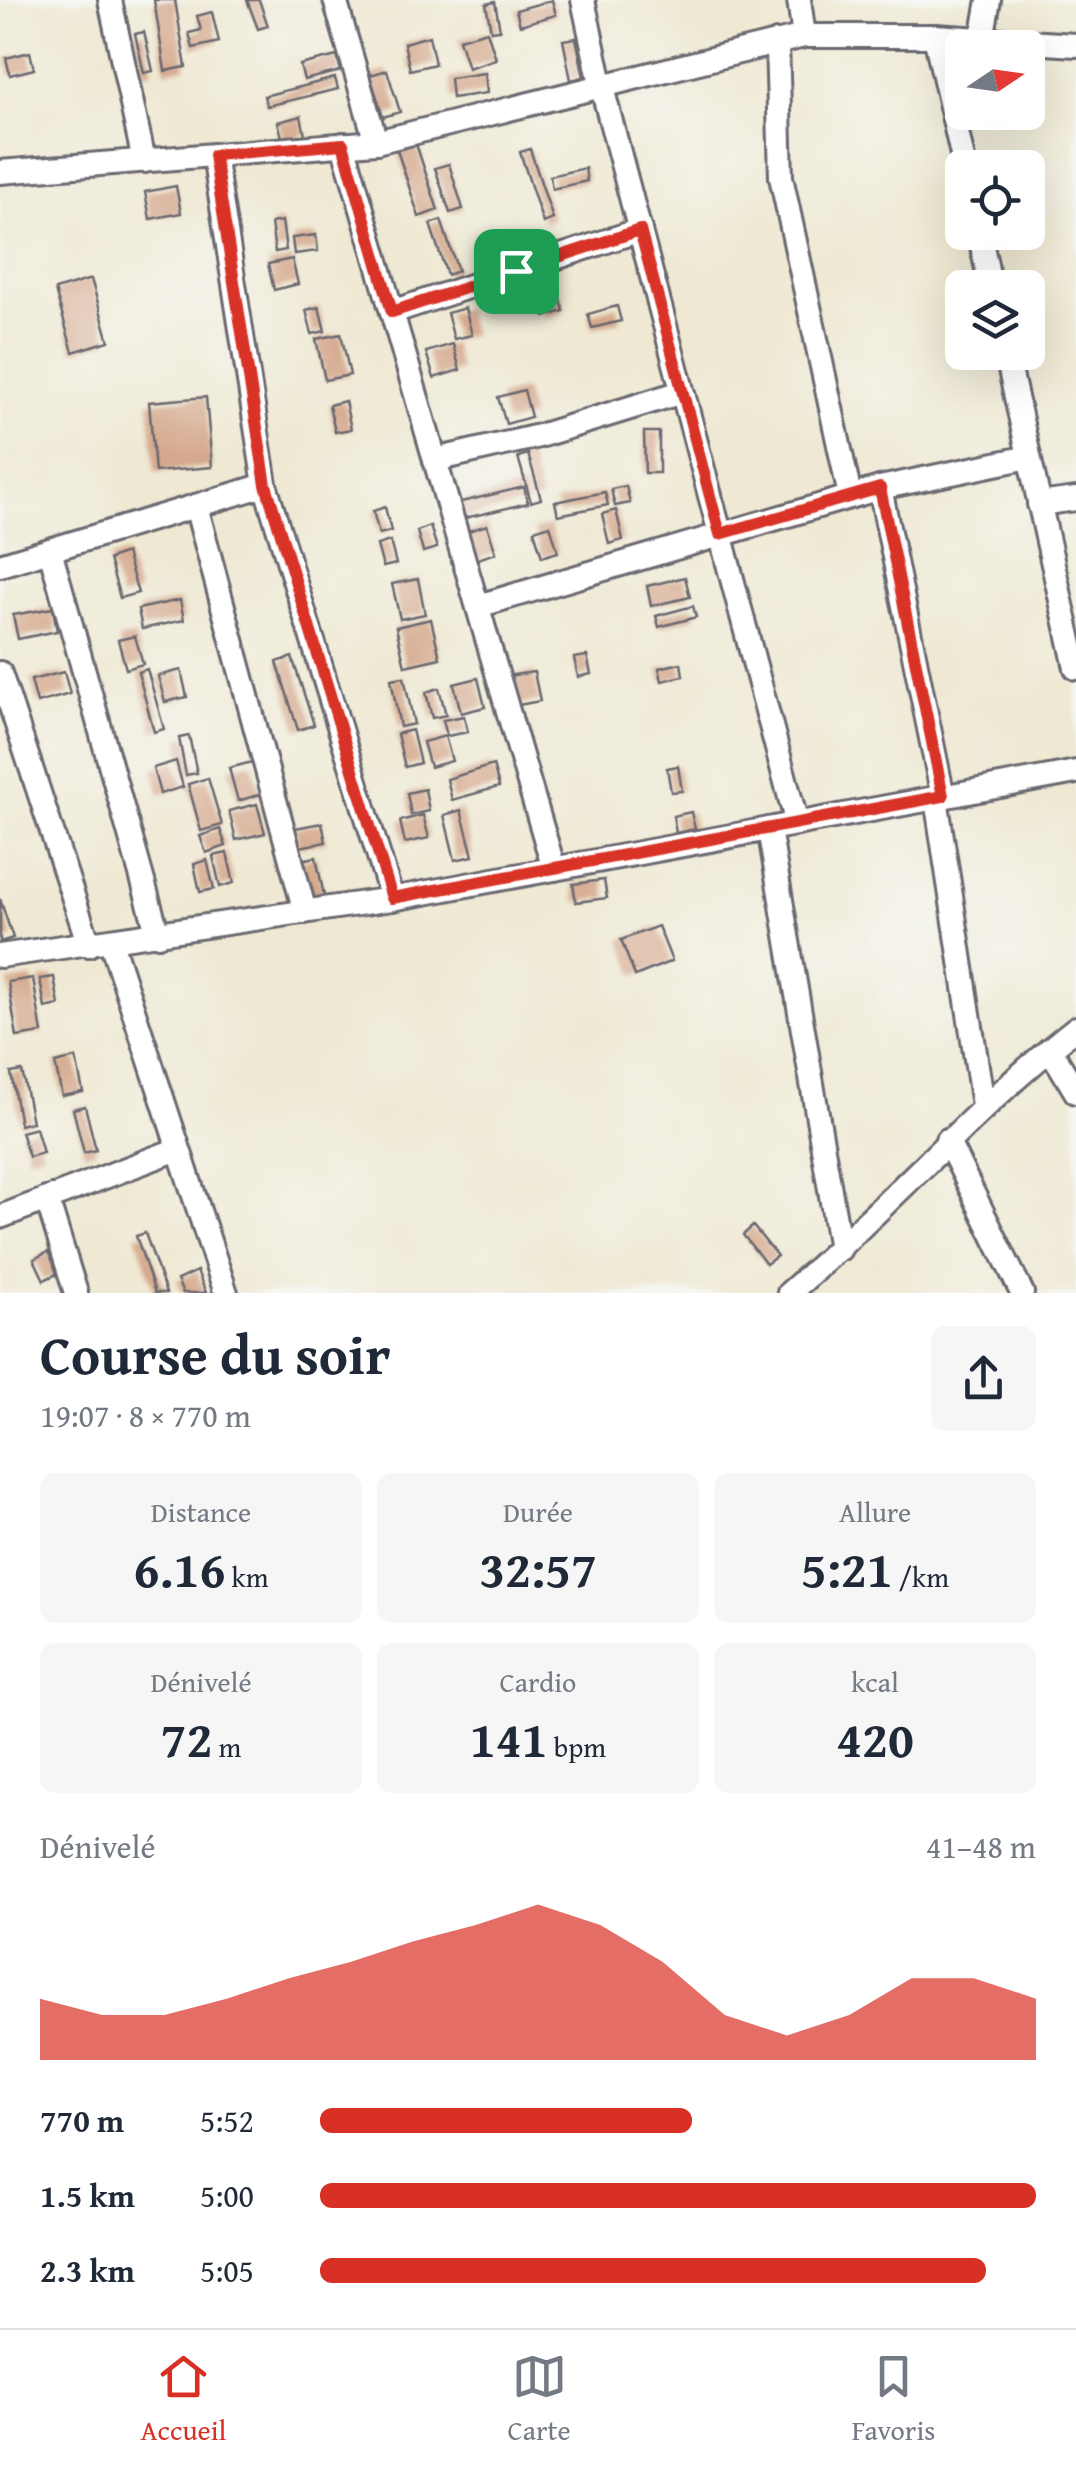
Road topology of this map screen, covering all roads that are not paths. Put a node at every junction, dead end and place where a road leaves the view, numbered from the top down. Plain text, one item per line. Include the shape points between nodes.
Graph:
1 (110, 0) edge
2 (335, 0) edge
3 (583, 0) edge
4 (798, 0) edge
5 (989, 0) edge
6 (984, 30) edge
7 (804, 36) junction
8 (936, 36) junction
9 (945, 37) edge
10 (777, 42) junction
11 (1045, 42) edge
12 (1076, 44) edge
13 (601, 84) junction
14 (376, 142) junction
15 (343, 144) junction
16 (960, 150) edge
17 (214, 155) junction
18 (144, 160) junction
19 (0, 172) edge
20 (640, 230) junction
21 (392, 312) junction
22 (1010, 370) edge
23 (682, 392) junction
24 (1029, 457) junction
25 (435, 460) junction
26 (266, 485) junction
27 (880, 488) junction
28 (850, 496) junction
29 (1076, 499) edge
30 (1039, 504) junction
31 (196, 506) junction
32 (720, 534) junction
33 (50, 550) junction
34 (0, 565) edge
35 (478, 606) junction
36 (1076, 668) edge
37 (0, 673) edge
38 (1076, 772) edge
39 (940, 797) junction
40 (796, 824) junction
41 (769, 829) junction
42 (554, 868) junction
43 (392, 898) junction
44 (305, 912) junction
45 (158, 934) junction
46 (100, 943) junction
47 (0, 956) edge
48 (1076, 1028) edge
49 (1050, 1049) junction
50 (1076, 1092) edge
51 (983, 1105) junction
52 (947, 1140) junction
53 (178, 1149) junction
54 (47, 1199) junction
55 (0, 1217) edge
56 (840, 1249) junction
57 (76, 1293) edge
58 (226, 1293) edge
59 (789, 1293) edge
60 (1022, 1293) edge

1 - 18 street
2 - 14 street
3 - 13 street
4 - 7 street
5 - 6 street
7 - 8 street
7 - 10 street
8 - 9 street
8 - 16 street
10 - 13 street
10 - 28 street via 781,176
11 - 12 street
13 - 14 street
13 - 20 street
14 - 15 street
15 - 17 street
15 - 21 street
17 - 18 street
17 - 26 street
18 - 19 street
20 - 21 street
20 - 23 street
21 - 25 street
22 - 24 street
23 - 25 street
23 - 32 street
24 - 27 street
24 - 30 street
25 - 35 street
26 - 31 street
26 - 43 street
27 - 28 street
27 - 39 street
28 - 32 street
29 - 30 street
30 - 36 street
31 - 33 street
31 - 44 street
32 - 35 street
32 - 40 street
33 - 34 street
33 - 45 street
35 - 42 street
37 - 46 street
38 - 39 street
39 - 40 street
39 - 51 street
40 - 41 street
41 - 42 street
41 - 56 street
42 - 43 street
43 - 44 street
44 - 45 street
45 - 46 street
46 - 47 street
46 - 53 street
48 - 49 street
49 - 50 street
49 - 51 street
51 - 52 street
52 - 56 street
52 - 60 street
53 - 54 street
53 - 58 street
54 - 55 street
54 - 57 street
56 - 59 street

